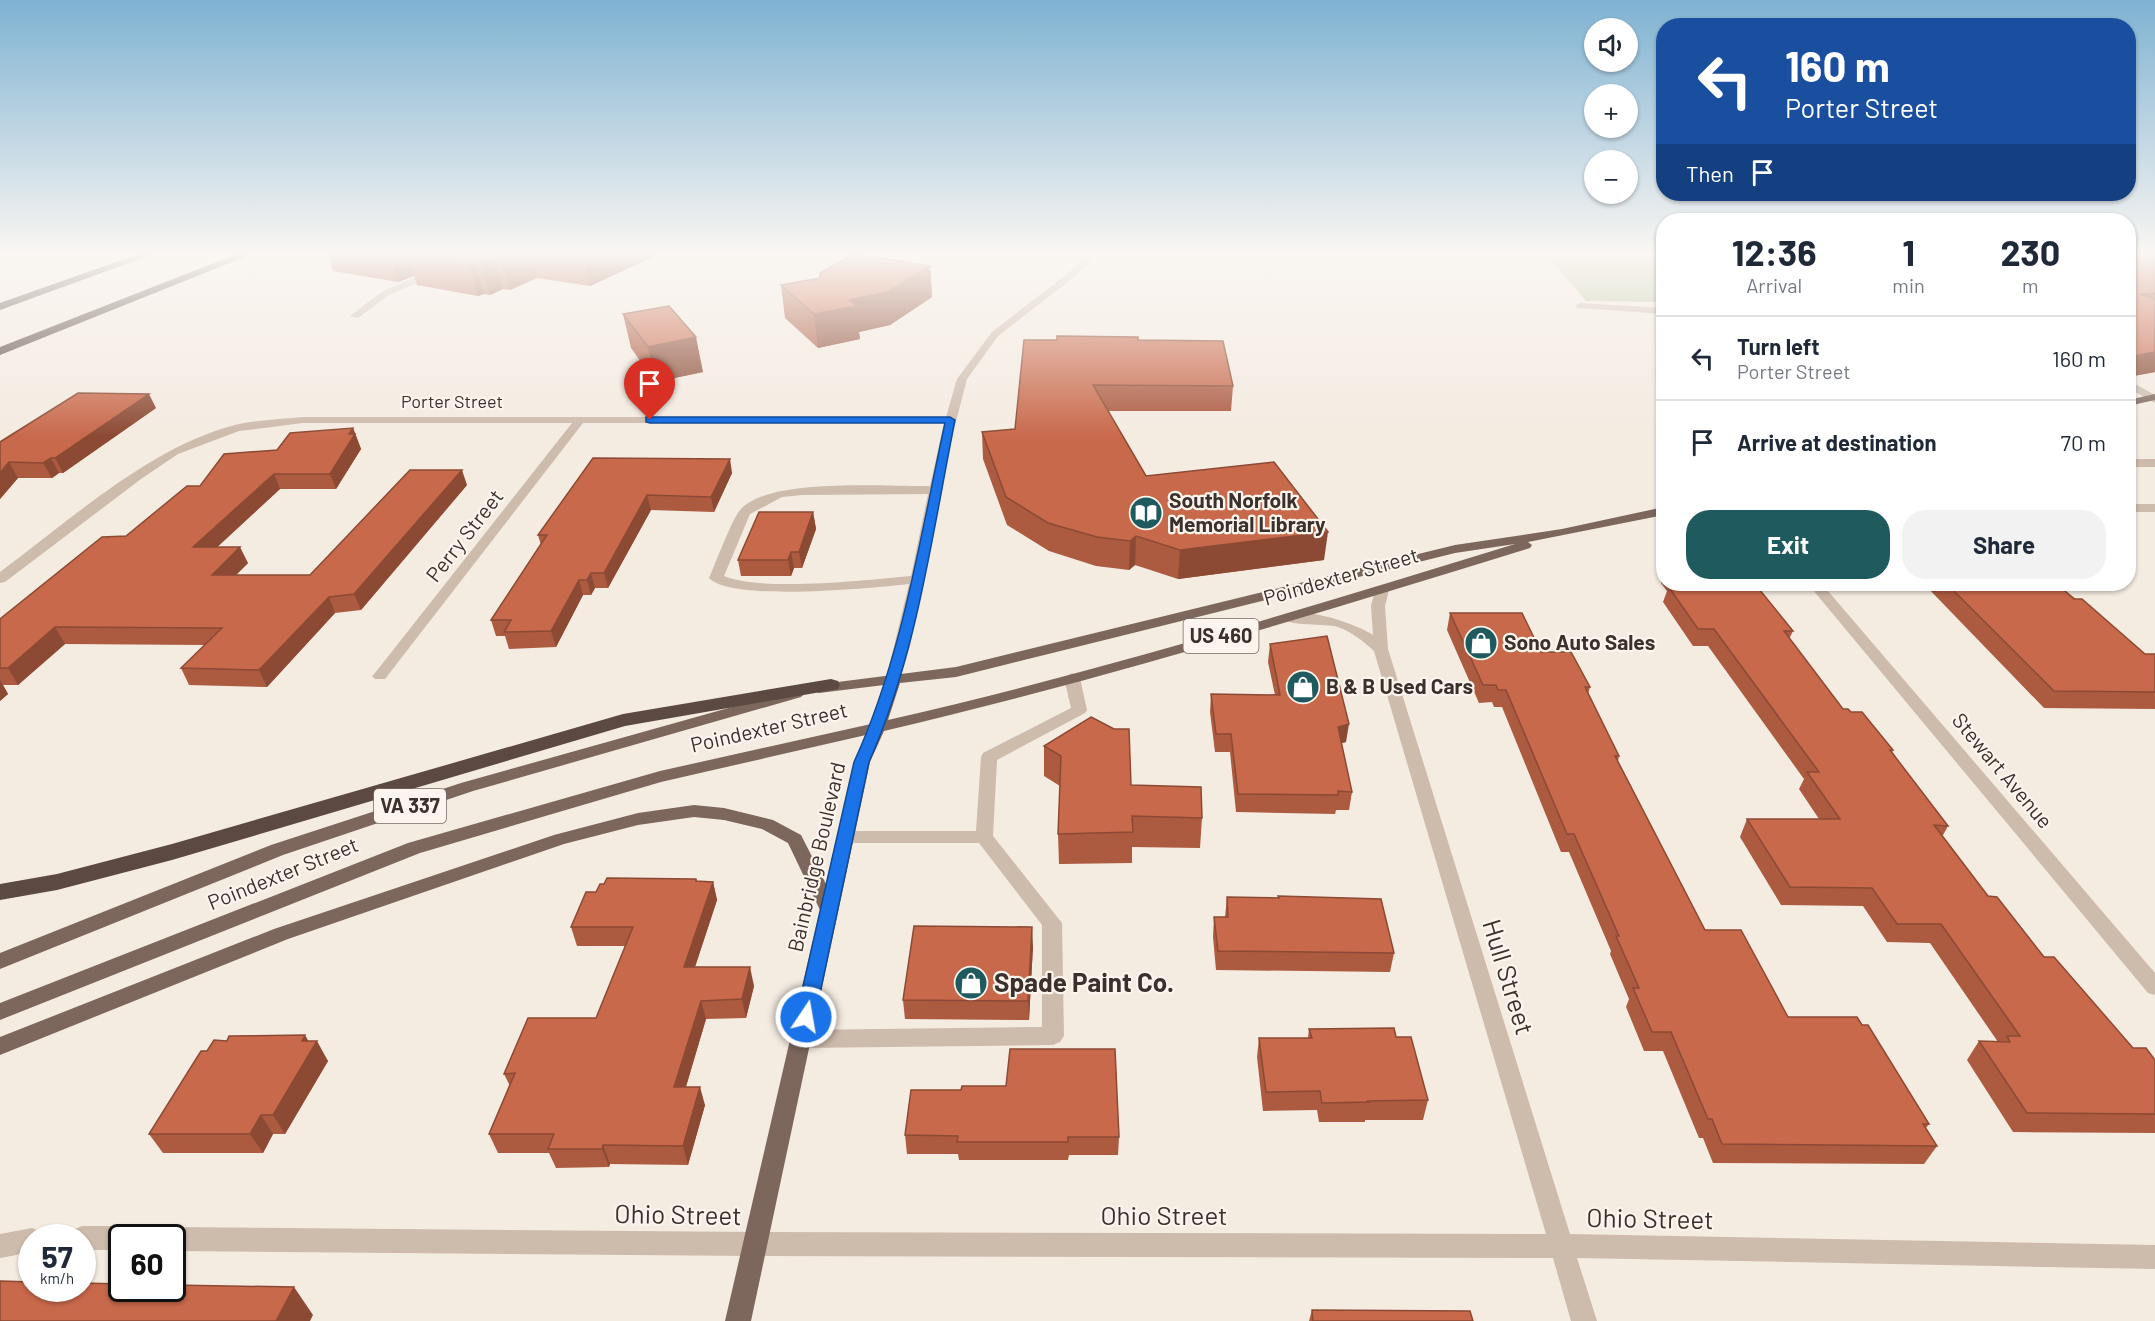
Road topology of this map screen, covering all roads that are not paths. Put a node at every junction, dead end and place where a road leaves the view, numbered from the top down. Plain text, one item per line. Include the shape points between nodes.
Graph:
1 (94, 314) edge
2 (358, 314) edge
3 (1021, 314) edge
4 (355, 316) dead end
5 (4, 349) edge
6 (2136, 388) edge
7 (2154, 398) edge
8 (2136, 401) edge
9 (580, 420) junction
10 (950, 420) junction
11 (2136, 463) edge
12 (2155, 463) edge
13 (935, 490) junction
14 (2136, 508) edge
15 (2155, 508) edge
16 (1656, 513) edge
17 (1562, 533) junction
18 (0, 579) edge
19 (917, 579) junction
20 (1382, 590) junction
21 (1821, 591) edge
22 (1289, 618) junction
23 (1381, 649) junction
24 (380, 676) dead end
25 (1072, 678) junction
26 (894, 679) junction
27 (831, 685) junction
28 (877, 728) junction
29 (846, 837) junction
30 (984, 837) junction
31 (0, 891) edge
32 (829, 910) junction
33 (0, 961) edge
34 (2155, 987) edge
35 (0, 1012) edge
36 (801, 1039) junction
37 (0, 1046) edge
38 (186, 1239) edge
39 (18, 1243) edge
40 (755, 1244) junction
41 (0, 1246) edge
42 (1561, 1246) junction
43 (2155, 1257) edge
44 (738, 1321) edge
45 (1584, 1321) edge

1 - 5 highway
2 - 4 street
3 - 10 street, Bainbridge Boulevard via 994,334 962,379
6 - 7 street
7 - 8 main road
9 - 10 street, Porter Street
9 - 18 street, Porter Street via 303,420 237,428 174,452
9 - 24 street, Perry Street
10 - 13 street, Bainbridge Boulevard
11 - 12 street
13 - 19 street, Bainbridge Boulevard
13 - 19 street via 779,494 745,512 716,578 735,586
14 - 15 street
16 - 17 main road, Poindexter Street / US 460
17 - 20 main road, Poindexter Street / US 460
17 - 26 main road, Poindexter Street / US 460 via 1455,549 956,672
19 - 26 street, Bainbridge Boulevard
20 - 22 main road, Poindexter Street / US 460
20 - 23 street, Hull Street via 1378,606
21 - 34 street, Stewart Avenue
22 - 23 street via 1333,621 1361,631
22 - 25 main road, Poindexter Street / US 460
23 - 42 street, Hull Street
25 - 28 main road, Poindexter Street / US 460
25 - 30 street via 1080,710 990,757
26 - 27 main road, Poindexter Street / VA 337
26 - 28 main road, Bainbridge Boulevard
27 - 31 highway via 623,720 172,852 57,882
27 - 33 main road, Poindexter Street / VA 337 via 467,787 311,838
28 - 29 main road, Bainbridge Boulevard via 862,762
28 - 35 main road, Poindexter Street / VA 337 via 660,777 414,849
29 - 30 street
29 - 32 main road, Bainbridge Boulevard
30 - 36 street via 1052,923 1053,1036
32 - 36 main road, Bainbridge Boulevard
32 - 37 main road via 795,839 767,824 694,811 638,819 560,839 281,934
36 - 40 main road, Bainbridge Boulevard
38 - 40 street, Ohio Street
39 - 41 street
40 - 42 street, Ohio Street
40 - 44 main road, Bainbridge Boulevard
42 - 43 street, Ohio Street
42 - 45 street, Hull Street

